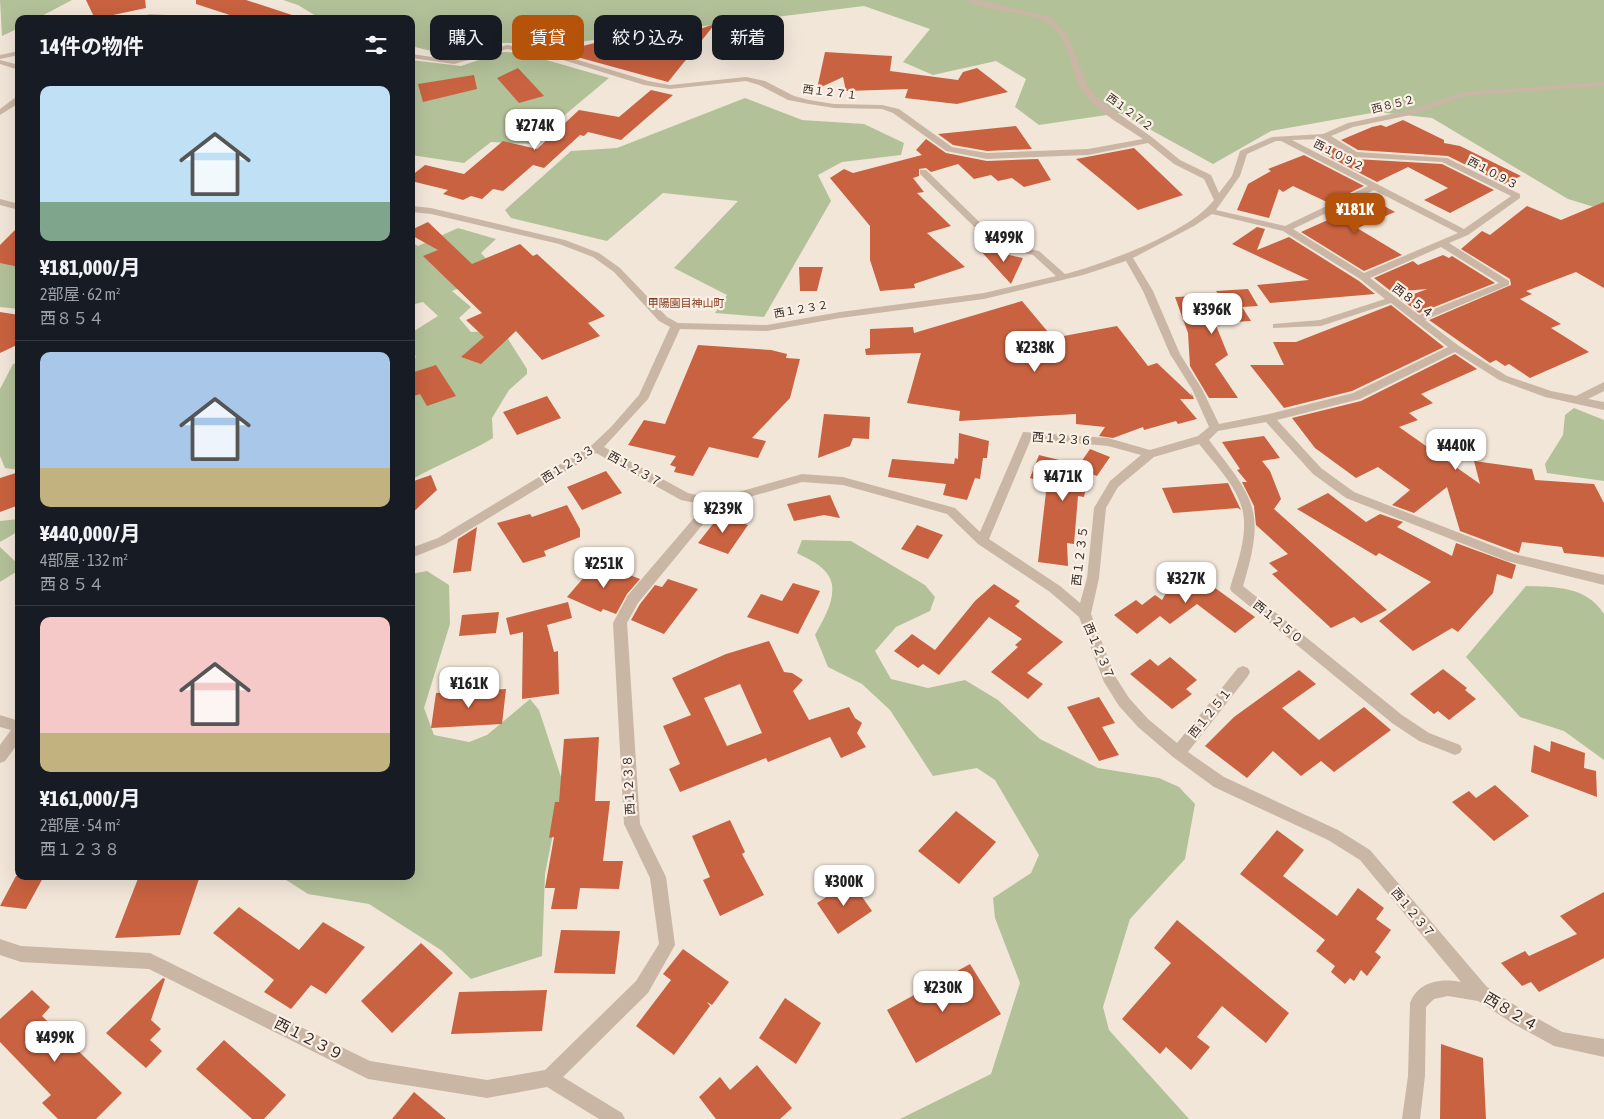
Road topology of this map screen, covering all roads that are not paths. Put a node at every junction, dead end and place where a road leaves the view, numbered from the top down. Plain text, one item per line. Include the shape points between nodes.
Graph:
1 (970, 0) edge
2 (15, 54) edge
3 (0, 57) edge
4 (415, 57) edge
5 (0, 62) edge
6 (15, 67) edge
7 (1604, 84) edge
8 (15, 102) edge
9 (0, 113) edge
10 (1324, 136) junction
11 (1282, 139) junction
12 (1150, 140) junction
13 (923, 172) dead end
14 (1375, 186) junction
15 (1218, 198) junction
16 (0, 202) edge
17 (15, 206) edge
18 (415, 209) edge
19 (1210, 211) junction
20 (1286, 229) junction
21 (1466, 233) junction
22 (1443, 244) junction
23 (1128, 257) junction
24 (1063, 277) junction
25 (1363, 277) junction
26 (1391, 300) junction
27 (1417, 320) junction
28 (676, 326) junction
29 (1277, 326) dead end
30 (1456, 348) junction
31 (1604, 386) edge
32 (1578, 400) junction
33 (1604, 406) edge
34 (1269, 418) junction
35 (1215, 428) junction
36 (1202, 439) junction
37 (596, 448) junction
38 (1150, 454) junction
39 (714, 503) junction
40 (982, 541) junction
41 (415, 551) edge
42 (1604, 580) edge
43 (1084, 614) junction
44 (1243, 672) dead end
45 (0, 721) edge
46 (15, 727) edge
47 (15, 735) edge
48 (1455, 749) dead end
49 (1178, 753) junction
50 (0, 757) edge
51 (0, 947) edge
52 (1481, 992) junction
53 (1604, 1048) edge
54 (549, 1078) junction
55 (616, 1119) edge
56 (1411, 1119) edge

1 - 12 street, 西１２７２ via 985,6 1040,16 1057,24 1064,33 1080,80 1090,97
2 - 3 street
4 - 12 street, 西１２７１ via 454,62 507,47 548,53 670,87 746,79 808,102 882,107 896,111 949,149 987,156 1088,152
5 - 6 street
7 - 10 street, 西８５２ via 1464,94
8 - 9 street
10 - 11 street, 西８５２
10 - 21 street, 西１０９３ via 1355,154 1444,160 1517,196
11 - 14 street, 西１０９２
11 - 15 street, 西８５２ via 1243,153 1236,176
12 - 15 street via 1184,169 1208,177
13 - 24 street via 998,245 1036,253
14 - 20 street
14 - 21 street, 西１０９２
15 - 19 street
16 - 17 street
18 - 28 street via 562,242 596,255 617,270 663,319
19 - 20 street, 西８５４
19 - 23 street, 西１２３２
20 - 25 street, 西８５４
21 - 22 street, 西１０９３
22 - 25 street, 西１０９３
22 - 27 street via 1506,282
23 - 24 street, 西１２３２
23 - 35 street via 1148,291 1174,354 1197,389
24 - 28 street, 西１２３２ via 984,296 767,328
25 - 26 street, 西８５４
26 - 27 street, 西８５４
26 - 29 street via 1321,323
27 - 30 street, 西８５４
28 - 37 street, 西１２３３ via 644,396
30 - 32 street, 西８５４ via 1503,378
30 - 34 street via 1356,396
31 - 32 street
32 - 33 street, 西８５４
34 - 35 street
34 - 42 street via 1317,471 1350,495 1511,558
35 - 36 street, 西１２３５
36 - 38 street, 西１２３５
36 - 48 street, 西１２５０ via 1225,469 1248,509 1247,550 1236,588 1397,720 1424,737
37 - 39 street, 西１２３７ via 685,497
37 - 41 street, 西１２３３ via 442,541
38 - 40 street, 西１２３６ via 1108,442 1027,435
38 - 43 street, 西１２３５ via 1114,484 1100,508 1093,578
39 - 40 street, 西１２３７ via 802,478 843,481 951,511
39 - 54 street, 西１２３８ via 633,599 620,623 632,824 658,877 667,944 642,987
40 - 43 street, 西１２３７ via 1055,589
43 - 49 street, 西１２３７ via 1109,678 1124,702
44 - 49 street, 西１２５１
45 - 46 street
47 - 50 street
49 - 52 street, 西１２３７ via 1219,782 1333,835 1365,856
51 - 54 street, 西１２３９ via 21,954 150,961 368,1070 487,1089
52 - 53 street, 西８２４ via 1518,1018 1560,1040
52 - 56 street, 西８２４ via 1448,988 1430,991 1418,1003 1417,1094
54 - 55 street

